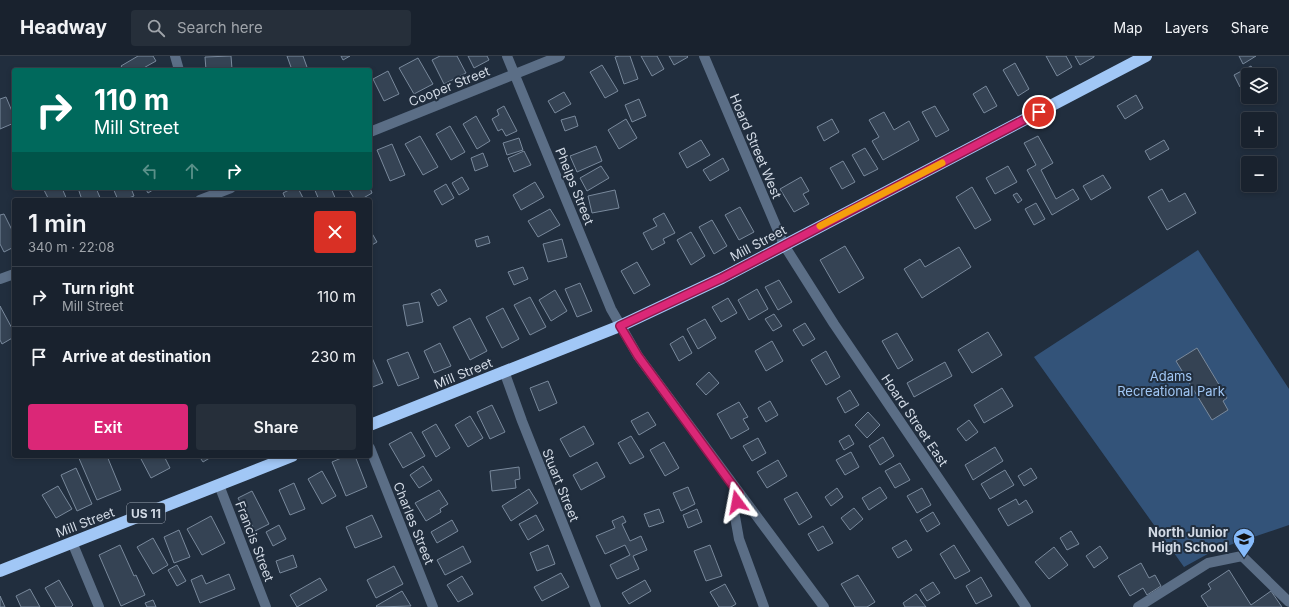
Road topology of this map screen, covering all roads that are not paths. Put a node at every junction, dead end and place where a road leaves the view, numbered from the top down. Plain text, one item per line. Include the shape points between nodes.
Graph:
1 (175, 56) edge
2 (507, 56) edge
3 (560, 56) edge
4 (704, 56) edge
5 (1146, 56) edge
6 (178, 68) edge
7 (514, 74) junction
8 (372, 131) edge
9 (226, 190) edge
10 (216, 194) edge
11 (205, 198) edge
12 (784, 245) junction
13 (12, 275) edge
14 (0, 279) edge
15 (620, 326) junction
16 (504, 371) junction
17 (372, 424) edge
18 (372, 453) edge
19 (287, 458) edge
20 (219, 485) junction
21 (739, 494) junction
22 (72, 542) junction
23 (0, 571) edge
24 (1289, 602) edge
25 (99, 607) edge
26 (266, 607) edge
27 (433, 607) edge
28 (596, 607) edge
29 (764, 607) edge
30 (824, 607) edge
31 (1026, 607) edge
32 (1138, 607) edge

1 - 6 street
2 - 7 street, Phelps Street
3 - 7 street, Cooper Street
4 - 12 street, Hoard Street West
5 - 12 highway, Mill Street
7 - 8 street, Cooper Street
7 - 15 street, Phelps Street
9 - 10 street
10 - 11 street
12 - 15 highway, Mill Street via 722,278
12 - 31 street, Hoard Street East via 838,331
13 - 14 street
15 - 16 highway, Mill Street
15 - 21 street, Phelps Street via 638,356
16 - 17 highway, Mill Street
16 - 28 street, Stuart Street
18 - 27 street, Charles Street
19 - 20 highway, Mill Street / US 11
20 - 22 highway, Mill Street / US 11
20 - 26 street, Francis Street
21 - 29 street via 734,511 739,539
21 - 30 street, Phelps Street
22 - 23 highway, Mill Street / US 11
22 - 25 street
24 - 32 street via 1242,556 1208,563

